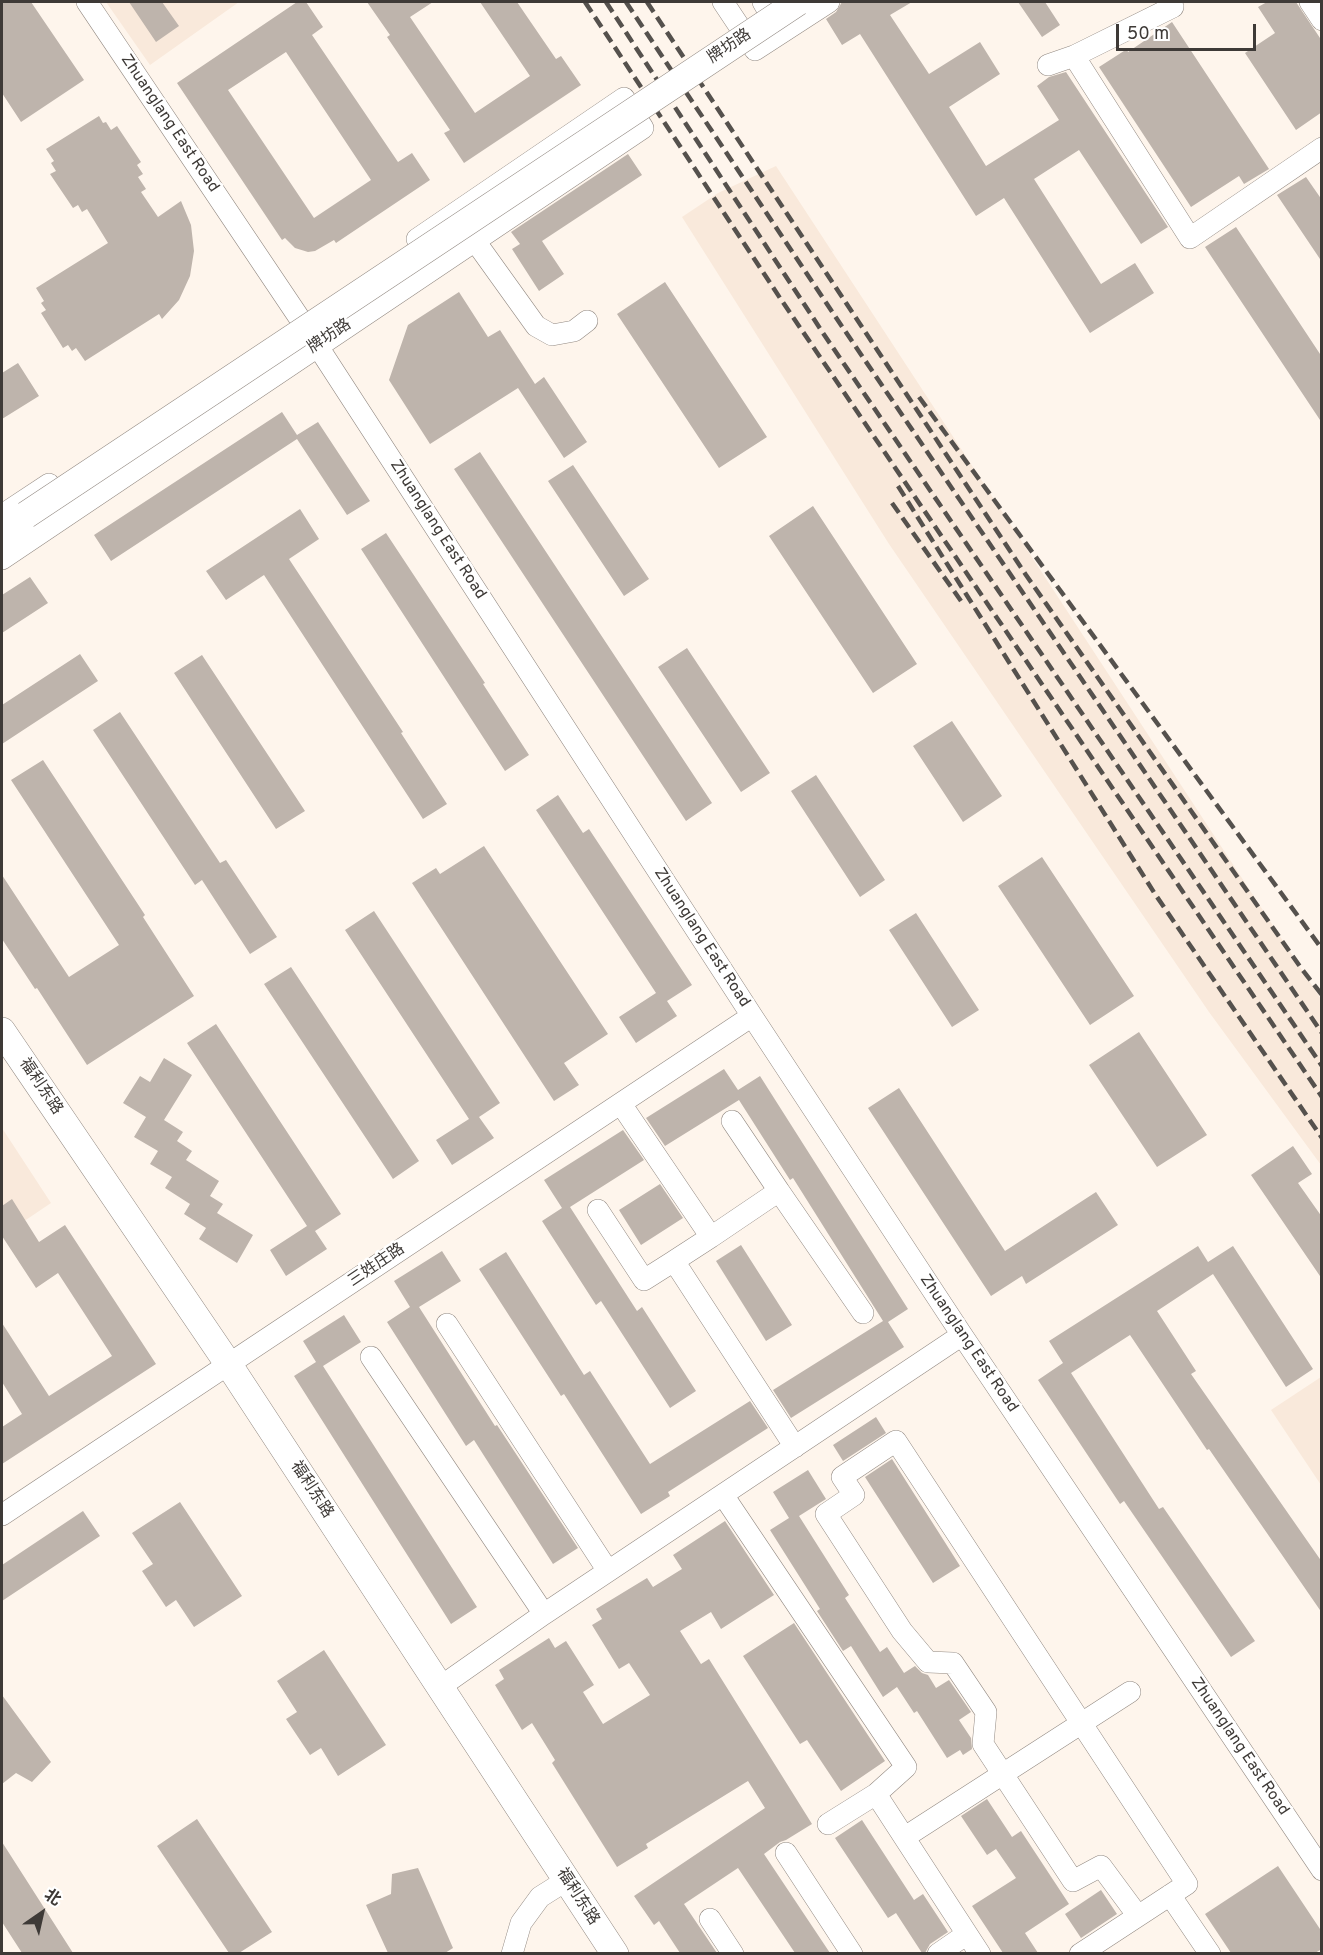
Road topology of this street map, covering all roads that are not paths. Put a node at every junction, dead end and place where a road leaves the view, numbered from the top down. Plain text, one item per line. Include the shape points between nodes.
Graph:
1 (87, 2) edge
2 (723, 2) edge
3 (798, 2) edge
4 (829, 2) edge
5 (1310, 2) edge
6 (770, 4) edge
7 (1173, 7) dead end
8 (1322, 20) edge
9 (743, 32) junction
10 (1074, 56) junction
11 (1048, 65) dead end
12 (637, 108) junction
13 (1322, 148) edge
14 (475, 241) junction
15 (587, 321) dead end
16 (308, 331) junction
17 (14, 515) edge
18 (2, 528) edge
19 (2, 540) edge
20 (2, 559) edge
21 (752, 1016) junction
22 (2, 1034) edge
23 (621, 1104) junction
24 (732, 1121) dead end
25 (779, 1191) junction
26 (598, 1210) dead end
27 (711, 1237) junction
28 (674, 1262) junction
29 (863, 1313) dead end
30 (447, 1324) dead end
31 (962, 1335) junction
32 (370, 1357) dead end
33 (229, 1365) junction
34 (795, 1447) junction
35 (723, 1495) junction
36 (2, 1515) edge
37 (608, 1571) junction
38 (544, 1614) junction
39 (441, 1687) junction
40 (1130, 1692) dead end
41 (1082, 1723) junction
42 (1002, 1775) junction
43 (876, 1794) junction
44 (828, 1824) dead end
45 (905, 1837) junction
46 (786, 1853) dead end
47 (1322, 1870) edge
48 (567, 1880) junction
49 (1170, 1895) junction
50 (1138, 1916) junction
51 (710, 1919) dead end
52 (968, 1934) junction
53 (512, 1953) edge
54 (615, 1953) edge
55 (733, 1953) edge
56 (852, 1953) edge
57 (938, 1953) edge
58 (980, 1953) edge
59 (1080, 1953) edge
60 (1210, 1953) edge

1 - 16 street, Zhuanglang East Road
2 - 9 street
3 - 9 street
3 - 12 main road, 牌坊路, bridge
4 - 9 street via 755,50
5 - 8 street
6 - 9 street
7 - 10 street
10 - 11 street
10 - 13 street via 1190,238
12 - 14 street, 牌坊路 via 643,128
12 - 16 street, 牌坊路 via 624,98
12 - 17 main road, 牌坊路, bridge
14 - 15 street via 536,326 552,335 574,331
14 - 16 street, 牌坊路
16 - 17 street, 牌坊路
16 - 20 street, 牌坊路
16 - 21 street, Zhuanglang East Road
17 - 18 main road, 牌坊路
17 - 19 main road, 牌坊路
21 - 23 street, 三姓庄路
21 - 31 street, Zhuanglang East Road
22 - 33 main road, 福利东路
23 - 27 street
23 - 33 street, 三姓庄路
24 - 25 street
25 - 27 street
25 - 29 street
26 - 28 street via 644,1280
27 - 28 street
28 - 34 street
30 - 37 street
31 - 34 street
31 - 47 street, Zhuanglang East Road
32 - 38 street
33 - 36 street, 三姓庄路
33 - 39 main road, 福利东路
34 - 35 street
35 - 37 street
35 - 43 street via 906,1767
37 - 38 street
38 - 39 street
39 - 48 main road, 福利东路
40 - 41 street
41 - 42 street
41 - 42 street via 896,1441 842,1477 854,1496 826,1514 902,1631 928,1662 953,1663 986,1712 983,1744
41 - 49 street via 1187,1884
42 - 45 street
42 - 50 street via 1072,1881 1101,1866
43 - 44 street
43 - 45 street
45 - 52 street
46 - 56 street
48 - 53 street via 540,1897 521,1923
48 - 54 main road, 福利东路
49 - 50 street
49 - 60 street
50 - 59 street
51 - 55 street
52 - 57 street
52 - 58 street

